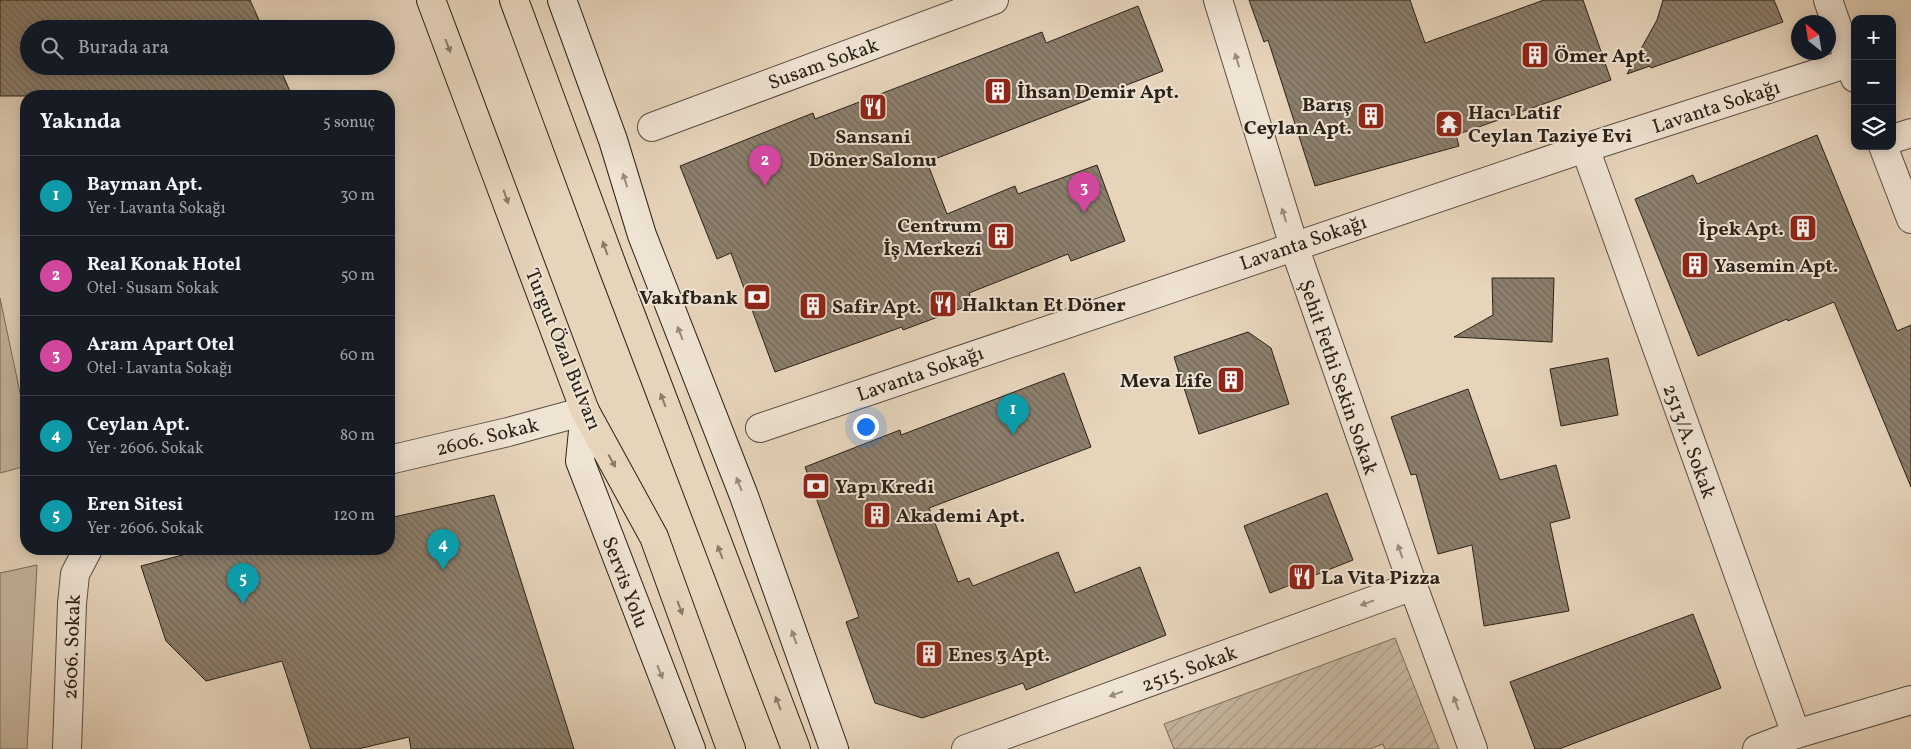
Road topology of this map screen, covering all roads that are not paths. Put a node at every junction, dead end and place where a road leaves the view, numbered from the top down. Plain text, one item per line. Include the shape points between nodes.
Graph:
1 (431, 0) edge
2 (514, 0) edge
3 (562, 0) edge
4 (994, 0) edge
5 (1218, 0) edge
6 (1828, 0) edge
7 (1851, 68) edge
8 (1851, 71) edge
9 (652, 127) dead end
10 (1911, 133) edge
11 (1896, 138) edge
12 (1584, 148) junction
13 (1885, 150) edge
14 (1911, 219) edge
15 (1294, 246) junction
16 (585, 411) junction
17 (760, 428) dead end
18 (395, 459) edge
19 (85, 555) edge
20 (1413, 586) junction
21 (1911, 700) edge
22 (1796, 734) junction
23 (68, 749) edge
24 (691, 749) edge
25 (731, 749) edge
26 (796, 749) edge
27 (834, 749) edge
28 (966, 749) edge
29 (1473, 749) edge
30 (1757, 749) edge

1 -> 16 main road, Turgut Özal Bulvarı
26 -> 2 main road
27 -> 3 street via 744,496 642,235 613,140
4 - 9 street, Susam Sokak
15 -> 5 street, Şehit Fethi Sekin Sokak
6 - 7 street
8 - 12 street, Lavanta Sokağı
10 - 11 street
12 - 15 street, Lavanta Sokağı
12 - 22 street, 2513/A. Sokak
13 - 14 street
15 - 17 street, Lavanta Sokağı
20 -> 15 street, Şehit Fethi Sekin Sokak
16 - 18 street, 2606. Sokak
16 -> 24 street, Servis Yolu via 580,461
16 -> 25 main road, Turgut Özal Bulvarı via 654,537
19 - 23 street, 2606. Sokak via 75,574 73,594
20 -> 28 street, 2515. Sokak
29 -> 20 street, Şehit Fethi Sekin Sokak
21 - 22 street
22 - 30 street

